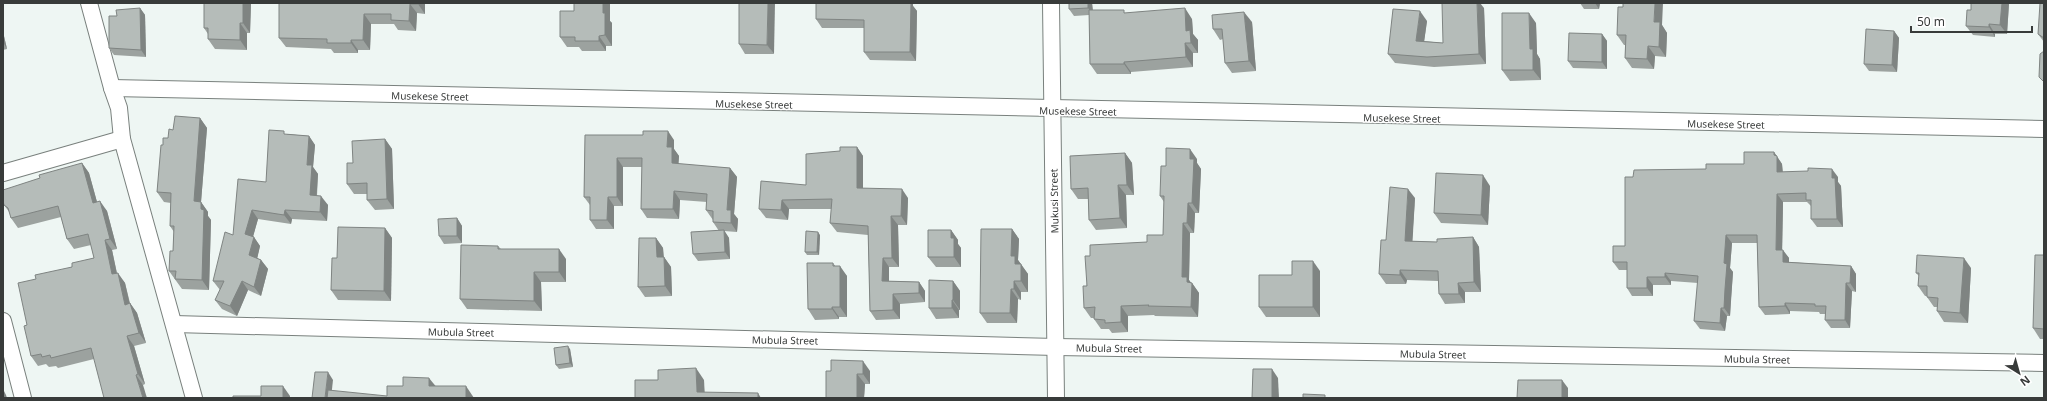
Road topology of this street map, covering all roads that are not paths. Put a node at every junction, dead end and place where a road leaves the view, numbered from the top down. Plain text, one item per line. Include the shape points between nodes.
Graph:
1 (89, 3) edge
2 (1051, 3) edge
3 (112, 88) junction
4 (1052, 111) junction
5 (2044, 129) edge
6 (122, 139) junction
7 (3, 173) edge
8 (3, 321) edge
9 (174, 324) junction
10 (1056, 347) junction
11 (2044, 363) edge
12 (22, 398) edge
13 (194, 398) edge
14 (1056, 398) edge

1 - 3 street
2 - 4 street, Mukusi Street
3 - 4 street, Musekese Street
3 - 6 street via 119,108
4 - 5 street, Musekese Street
4 - 10 street, Mukusi Street
6 - 7 street
6 - 9 street
8 - 12 street
9 - 10 street, Mubula Street
9 - 13 street
10 - 11 street, Mubula Street
10 - 14 street, Mukusi Street

